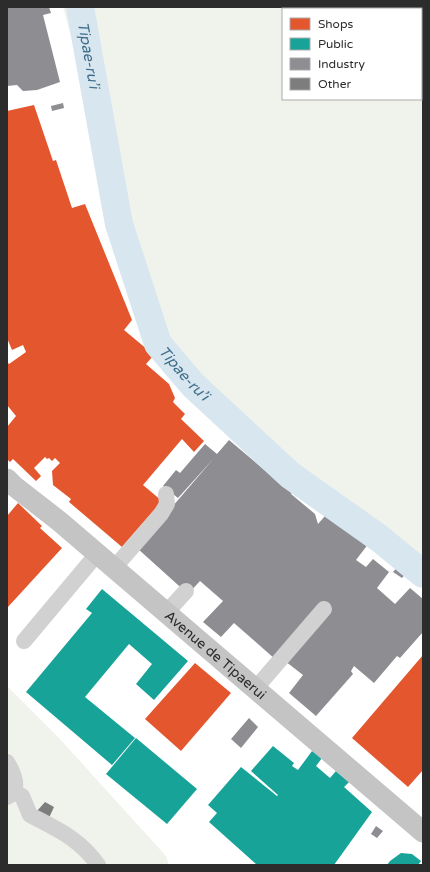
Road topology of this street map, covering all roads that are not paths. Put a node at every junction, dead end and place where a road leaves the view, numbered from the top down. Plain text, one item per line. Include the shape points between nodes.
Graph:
1 (9, 486) edge
2 (166, 494) dead end
3 (97, 554) junction
4 (114, 568) junction
5 (186, 591) dead end
6 (324, 610) dead end
7 (166, 612) junction
8 (24, 641) dead end
9 (255, 689) junction
10 (7, 762) edge
11 (10, 794) edge
12 (423, 832) edge
13 (98, 865) edge

1 - 3 main road, Avenue de Tipaerui via 59,521
2 - 4 street via 167,504 161,514
3 - 4 main road, Avenue de Tipaerui
3 - 8 street
4 - 7 main road, Avenue de Tipaerui
5 - 7 street
6 - 9 street
7 - 9 main road, Avenue de Tipaerui
9 - 12 main road, Avenue de Tipaerui
10 - 11 street via 14,773 15,786
11 - 13 street via 22,796 30,815 74,839

